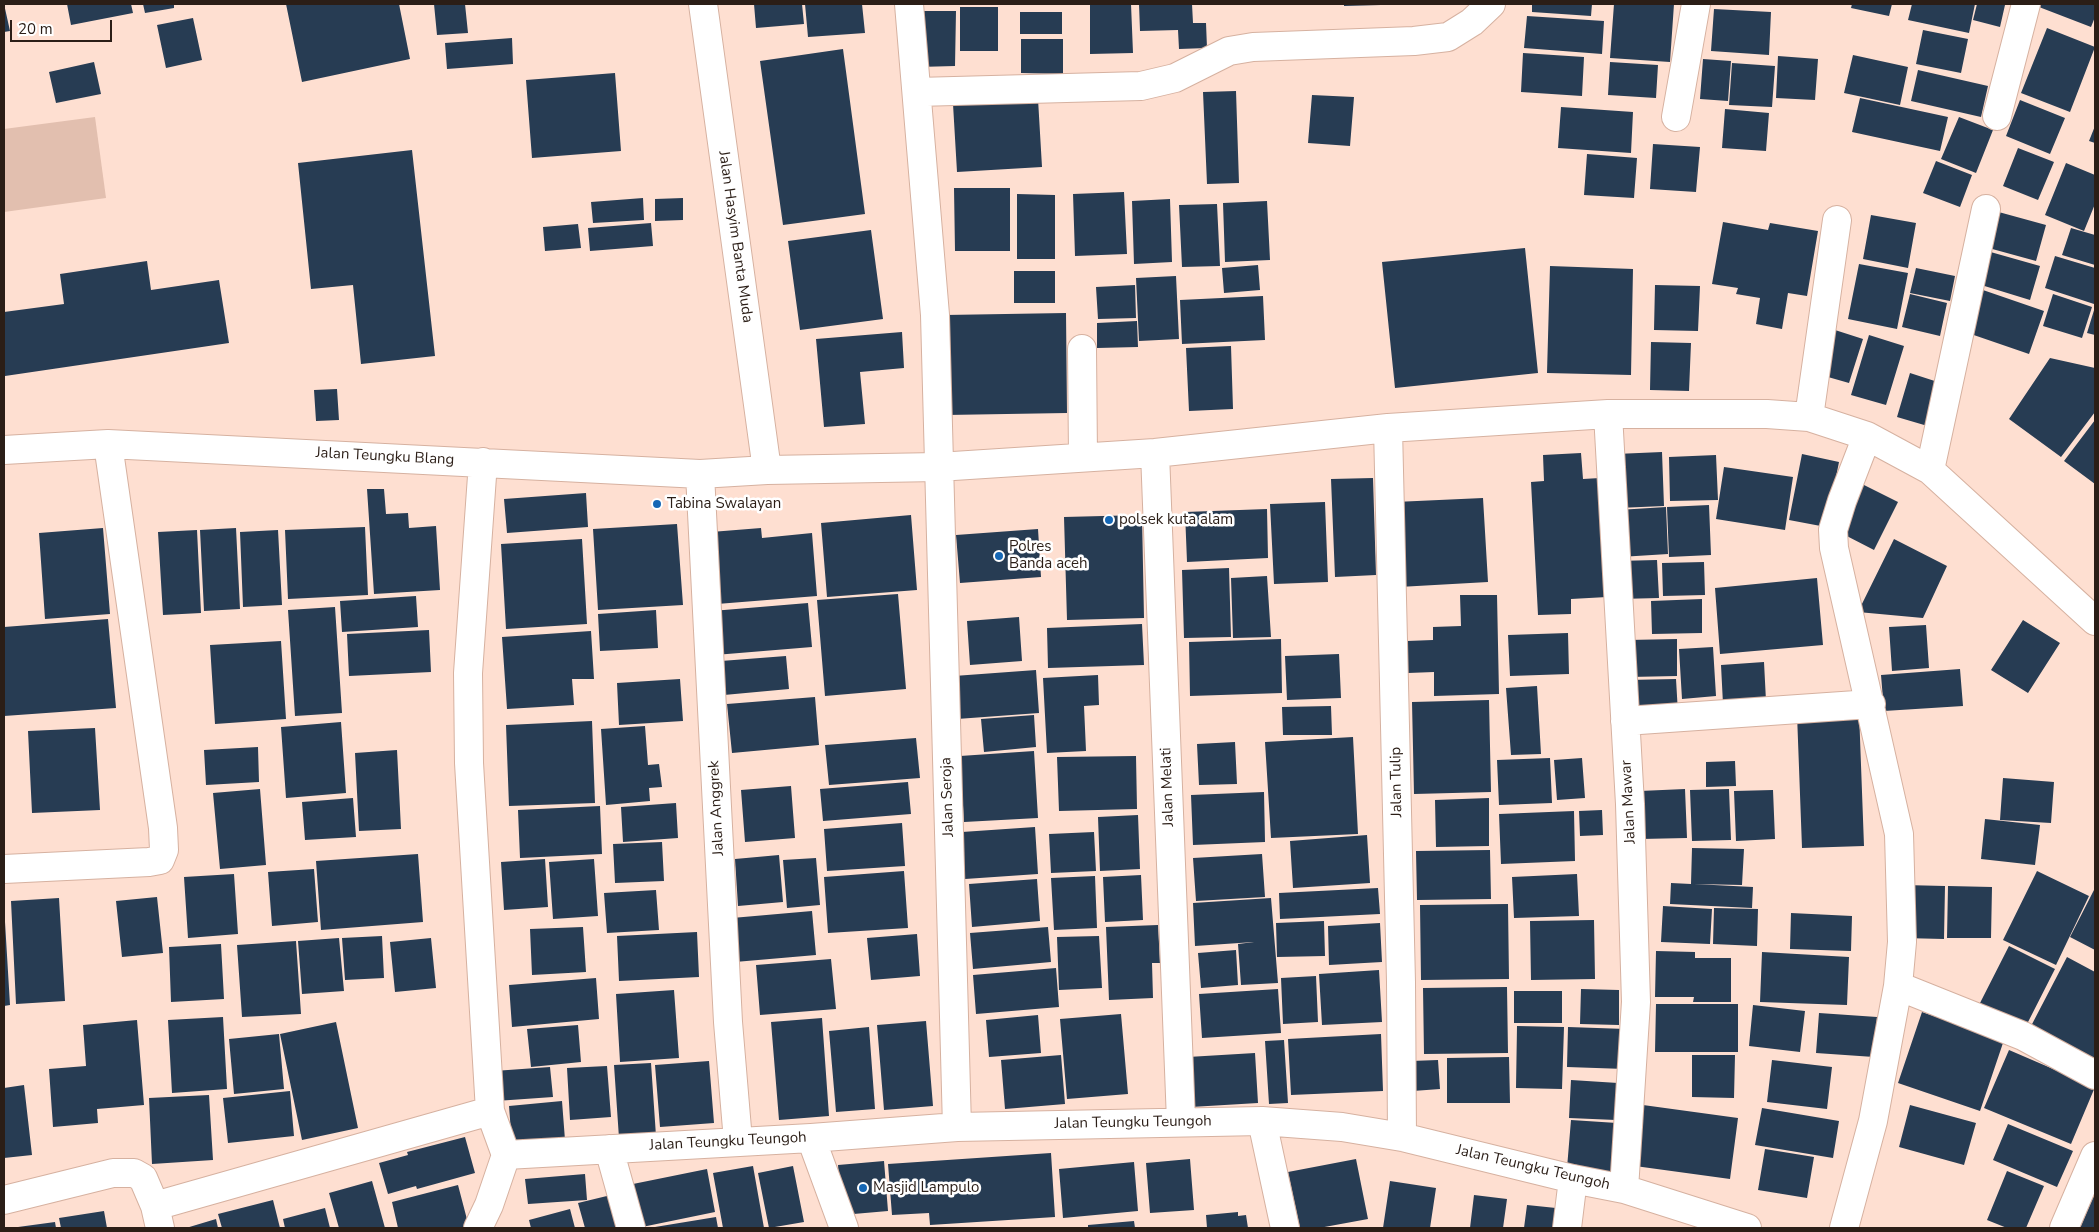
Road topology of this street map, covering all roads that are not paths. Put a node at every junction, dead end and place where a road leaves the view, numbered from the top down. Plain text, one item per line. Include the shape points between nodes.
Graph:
1 (703, 4) edge
2 (908, 4) edge
3 (1491, 4) edge
4 (1696, 4) edge
5 (2026, 4) edge
6 (917, 92) junction
7 (1997, 116) dead end
8 (1676, 118) dead end
9 (1986, 209) dead end
10 (1837, 220) dead end
11 (1082, 349) dead end
12 (1608, 414) junction
13 (1809, 417) junction
14 (1388, 428) junction
15 (1867, 436) junction
16 (108, 444) junction
17 (4, 450) edge
18 (1155, 453) junction
19 (1083, 457) junction
20 (483, 462) junction
21 (938, 467) junction
22 (767, 470) junction
23 (1930, 470) junction
24 (700, 474) junction
25 (2095, 621) edge
26 (1871, 704) junction
27 (1625, 721) junction
28 (4, 869) edge
29 (1898, 986) junction
30 (2095, 1075) edge
31 (490, 1112) junction
32 (1181, 1121) junction
33 (1262, 1121) junction
34 (956, 1127) junction
35 (1402, 1136) junction
36 (811, 1138) junction
37 (738, 1141) junction
38 (609, 1149) junction
39 (506, 1155) junction
40 (2095, 1156) edge
41 (1573, 1179) junction
42 (1624, 1189) junction
43 (4, 1200) edge
44 (158, 1217) edge
45 (478, 1228) edge
46 (631, 1228) edge
47 (844, 1228) edge
48 (1286, 1228) edge
49 (1567, 1228) edge
50 (1747, 1228) edge
51 (1844, 1228) edge
52 (2064, 1228) edge

1 - 22 street, Jalan Hasyim Banta Muda
2 - 6 street, Jalan Seroja
3 - 6 street via 1472,22 1448,36 1414,41 1253,47 1229,51 1175,78 1141,86
4 - 8 street
5 - 7 street
6 - 21 street, Jalan Seroja via 935,315
9 - 23 street
10 - 13 street
11 - 19 street
12 - 13 street, Jalan Teungku Blang
12 - 14 street, Jalan Teungku Blang
12 - 27 street, Jalan Mawar
13 - 15 street, Jalan Teungku Blang
14 - 18 street, Jalan Teungku Blang
14 - 35 street, Jalan Tulip
15 - 23 street, Jalan Teungku Blang
15 - 26 street via 1833,530 1834,548
16 - 17 street, Jalan Teungku Blang
16 - 20 street, Jalan Teungku Blang
16 - 28 street via 164,850 160,860 149,862
18 - 19 street, Jalan Teungku Blang
18 - 32 street, Jalan Melati
19 - 21 street, Jalan Teungku Blang
20 - 24 street, Jalan Teungku Blang
20 - 31 street via 468,673 469,763
21 - 22 street, Jalan Teungku Blang
21 - 34 street, Jalan Seroja
22 - 24 street, Jalan Teungku Blang
23 - 25 street, Jalan Teungku Blang
24 - 37 street, Jalan Anggrek via 728,1022
26 - 27 street
26 - 29 street via 1898,834 1902,942
27 - 42 street, Jalan Mawar via 1636,1002
29 - 30 street via 2023,1036
29 - 51 street via 1874,1121
31 - 39 street
31 - 44 street
32 - 33 street, Jalan Teungku Teungoh
32 - 34 street, Jalan Teungku Teungoh
33 - 35 street, Jalan Teungku Teungoh via 1342,1126
33 - 48 street
34 - 36 street, Jalan Teungku Teungoh
35 - 41 street, Jalan Teungku Teungoh
36 - 37 street, Jalan Teungku Teungoh
36 - 47 street
37 - 38 street, Jalan Teungku Teungoh
38 - 39 street, Jalan Teungku Teungoh
38 - 46 street
39 - 45 street
40 - 52 street
41 - 42 street, Jalan Teungku Teungoh
41 - 49 street
42 - 50 street, Jalan Teungku Teungoh
43 - 44 street via 113,1173 134,1173 143,1178

